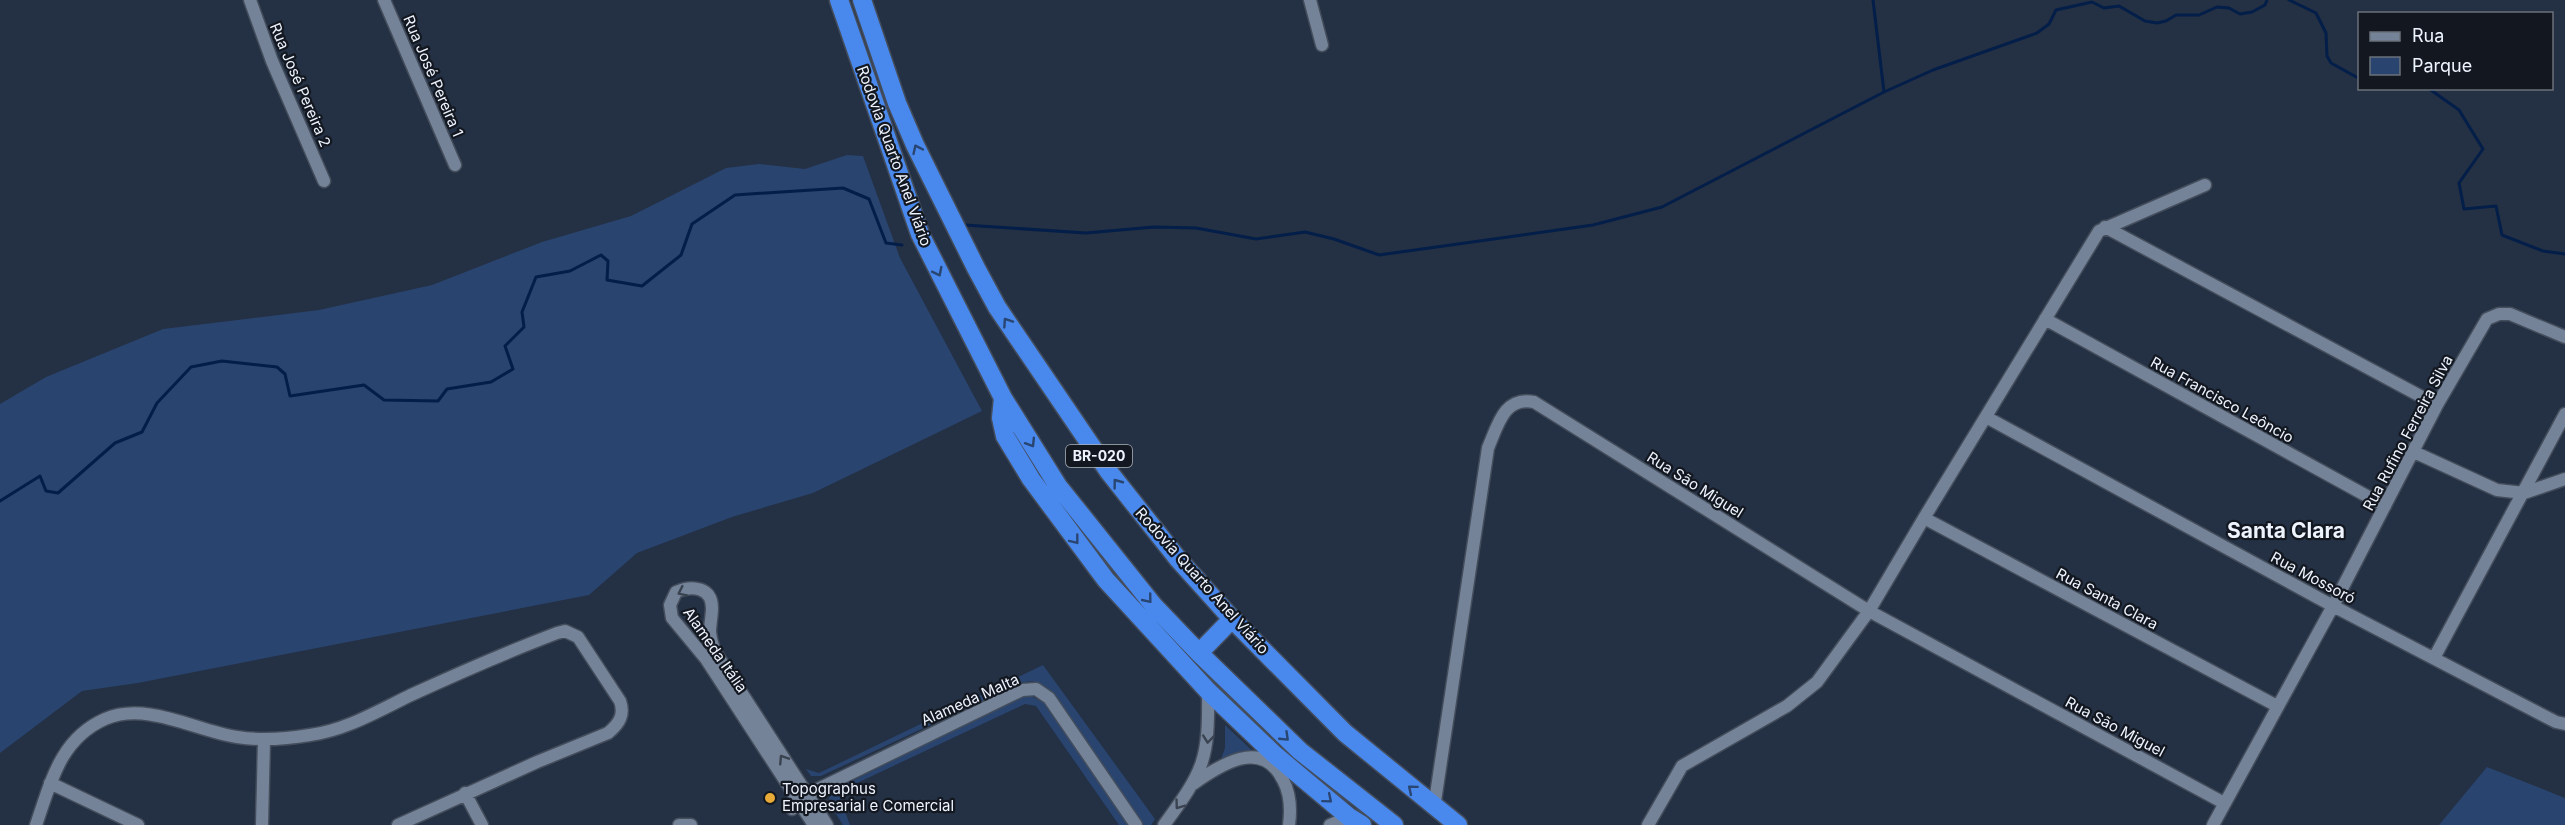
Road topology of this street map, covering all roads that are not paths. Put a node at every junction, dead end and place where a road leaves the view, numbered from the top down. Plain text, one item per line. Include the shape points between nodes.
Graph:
1 (250, 0) edge
2 (384, 0) edge
3 (839, 0) edge
4 (862, 0) edge
5 (1310, 0) edge
6 (1322, 45) dead end
7 (455, 165) dead end
8 (324, 182) dead end
9 (2205, 185) dead end
10 (2105, 227) junction
11 (2045, 319) junction
12 (2565, 337) edge
13 (1002, 399) junction
14 (2437, 405) junction
15 (2565, 414) edge
16 (1986, 417) junction
17 (2414, 452) junction
18 (2565, 479) edge
19 (2524, 493) junction
20 (2385, 506) junction
21 (1924, 518) junction
22 (2332, 606) junction
23 (1869, 611) junction
24 (1232, 619) junction
25 (710, 630) junction
26 (689, 639) junction
27 (1199, 654) junction
28 (2434, 658) junction
29 (1208, 691) junction
30 (2277, 706) junction
31 (2565, 724) edge
32 (264, 740) junction
33 (50, 783) junction
34 (1193, 784) junction
35 (465, 793) junction
36 (799, 802) junction
37 (2224, 803) junction
38 (1434, 808) junction
39 (1355, 821) edge
40 (36, 825) edge
41 (138, 825) edge
42 (262, 825) edge
43 (398, 825) edge
44 (482, 825) edge
45 (679, 825) edge
46 (691, 825) edge
47 (814, 825) edge
48 (827, 825) edge
49 (1136, 825) edge
50 (1164, 825) edge
51 (1289, 825) edge
52 (1330, 825) edge
53 (1394, 825) edge
54 (1458, 825) edge
55 (1648, 825) edge
56 (2213, 825) edge

1 - 8 street, Rua José Pereira 2
2 - 7 street, Rua José Pereira 1
3 -> 13 highway, Rodovia Quarto Anel Viário / BR-020 via 920,234
24 -> 4 highway, Rodovia Quarto Anel Viário / BR-020 via 1138,510 997,307 915,145
5 - 6 street
9 - 10 street
10 - 11 street via 2095,236
10 - 14 street
11 - 16 street
11 - 20 street, Rua Francisco Leôncio
12 - 14 street, Rua Rufino Ferreira Silva via 2510,314 2487,320
13 -> 27 highway, Rodovia Quarto Anel Viário / BR-020 via 1058,486 1154,606
13 -> 29 highway via 1005,436 1031,479 1107,580
14 - 17 street, Rua Rufino Ferreira Silva
15 - 19 street
16 - 21 street
16 - 22 street, Rua Mossoró
17 - 19 street via 2497,490
17 - 20 street, Rua Rufino Ferreira Silva
18 - 19 street
19 - 28 street
20 - 22 street, Rua Rufino Ferreira Silva
21 - 23 street
21 - 30 street, Rua Santa Clara
22 - 28 street, Rua Mossoró
22 - 30 street, Rua Rufino Ferreira Silva
23 - 37 street, Rua São Miguel
23 - 38 street, Rua São Miguel via 1534,402 1512,403 1503,412 1488,448
23 - 55 street via 1817,682 1682,766
24 - 27 highway
38 -> 24 highway, Rodovia Quarto Anel Viário / BR-020 via 1345,733
25 - 26 street
25 -> 26 street, Alameda Itália via 709,596 695,587 684,589 672,597 669,611
36 -> 25 street, Alameda Itália via 717,655
26 - 36 street, Alameda Itália
27 -> 53 highway, Rodovia Quarto Anel Viário / BR-020 via 1300,751
28 - 31 street, Rua Mossoró
29 -> 34 street via 1209,734 1202,767
29 -> 39 highway via 1275,755
30 - 37 street, Rua Rufino Ferreira Silva
32 - 33 street via 129,713 107,718 85,730 64,752
32 - 35 street via 344,727 492,658 565,631 578,637 620,701 617,726
32 - 42 street
33 - 40 street
33 - 41 street
34 -> 50 street
34 - 51 street via 1218,766 1238,759 1256,757 1269,761 1285,783
35 - 43 street
35 - 44 street
36 - 47 street, Alameda Itália
36 - 48 street, Alameda Itália
36 - 49 street, Alameda Malta via 1022,690 1036,689 1049,698
37 - 56 street, Rua Rufino Ferreira Silva
38 - 54 highway, Rodovia Quarto Anel Viário / BR-020
39 - 52 street
45 - 46 street

